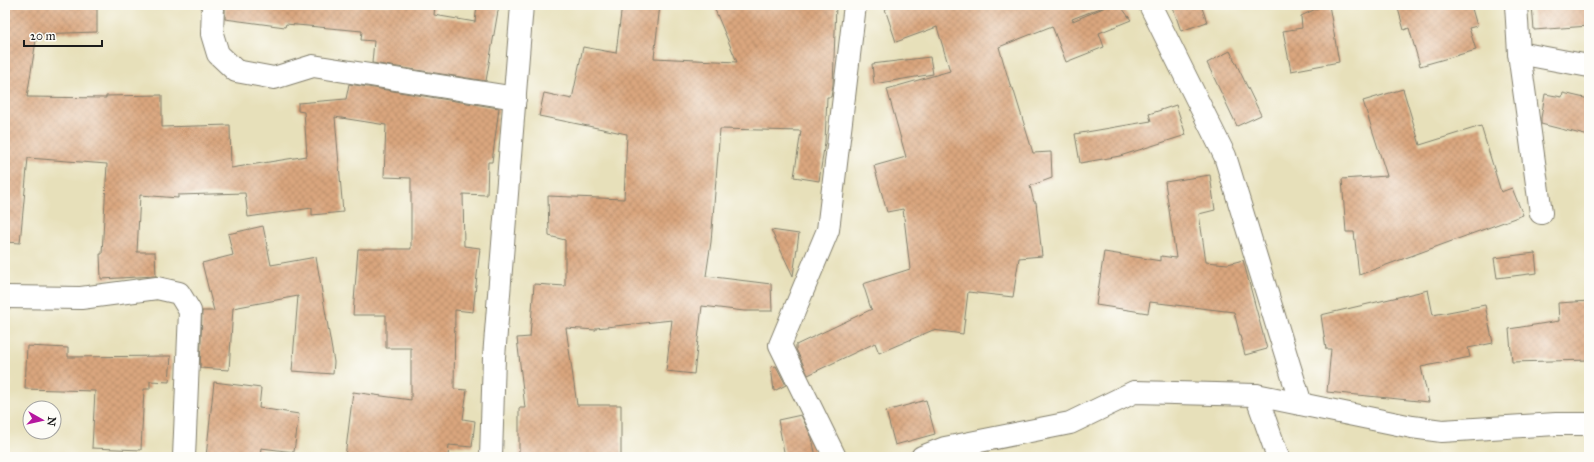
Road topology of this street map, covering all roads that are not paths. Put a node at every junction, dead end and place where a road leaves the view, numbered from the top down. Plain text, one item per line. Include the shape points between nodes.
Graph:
1 (213, 5) edge
2 (522, 5) edge
3 (855, 5) edge
4 (1150, 5) edge
5 (1516, 5) edge
6 (1519, 53) junction
7 (1589, 66) edge
8 (515, 98) junction
9 (1541, 213) dead end
10 (5, 297) edge
11 (1256, 395) junction
12 (1301, 404) junction
13 (1589, 424) edge
14 (945, 453) edge
15 (184, 457) edge
16 (491, 457) edge
17 (835, 457) edge
18 (922, 457) edge
19 (1278, 457) edge

1 - 8 street via 212,34 218,54 236,71 274,78 313,66
2 - 8 street
3 - 17 street via 828,230 780,345
4 - 12 street via 1225,156
5 - 6 street
6 - 7 street
6 - 9 street
8 - 16 street via 494,357
10 - 15 street via 81,298 157,288 179,293 190,311
11 - 12 street
11 - 14 street via 1134,392 1070,423
11 - 19 street
12 - 13 street via 1442,431
14 - 18 street

